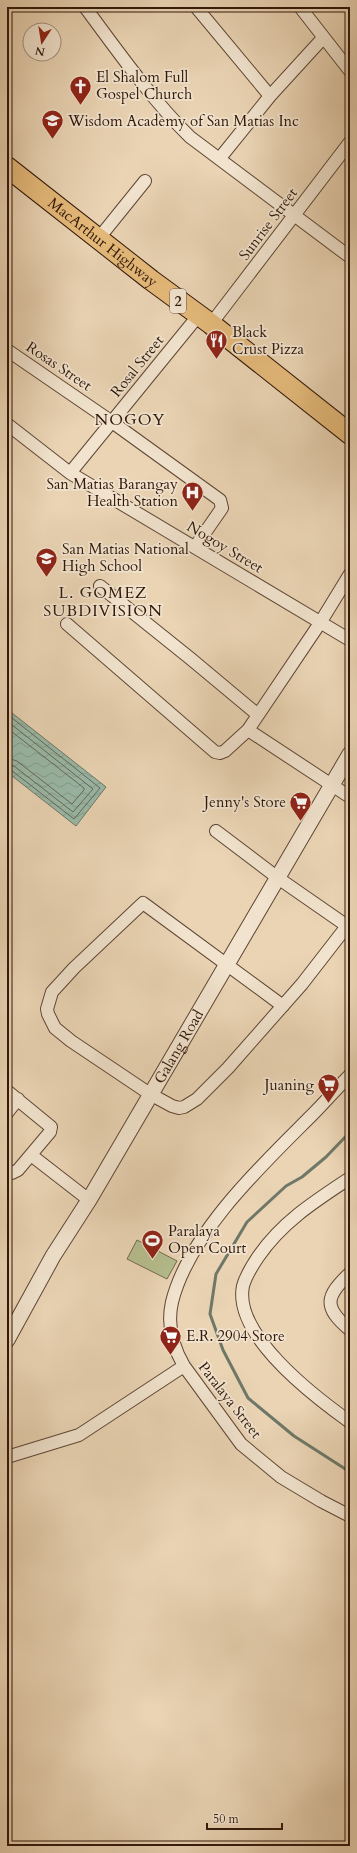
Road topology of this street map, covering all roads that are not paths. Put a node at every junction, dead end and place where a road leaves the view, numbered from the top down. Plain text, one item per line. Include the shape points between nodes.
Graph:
1 (85, 7) edge
2 (196, 7) edge
3 (300, 7) edge
4 (323, 38) junction
5 (350, 71) edge
6 (270, 96) junction
7 (350, 142) edge
8 (220, 158) junction
9 (7, 167) edge
10 (145, 181) dead end
11 (295, 216) junction
12 (99, 238) junction
13 (350, 257) edge
14 (204, 320) junction
15 (7, 350) edge
16 (112, 422) junction
17 (7, 424) edge
18 (350, 434) edge
19 (70, 473) junction
20 (195, 547) junction
21 (350, 574) edge
22 (100, 586) dead end
23 (320, 623) junction
24 (67, 624) dead end
25 (350, 640) edge
26 (258, 715) junction
27 (248, 730) junction
28 (350, 754) edge
29 (332, 785) junction
30 (350, 797) edge
31 (216, 831) dead end
32 (278, 878) junction
33 (348, 927) edge
34 (227, 964) junction
35 (283, 1006) junction
36 (350, 1075) edge
37 (7, 1091) edge
38 (150, 1094) junction
39 (18, 1099) junction
40 (7, 1113) edge
41 (31, 1155) junction
42 (7, 1170) edge
43 (350, 1178) edge
44 (89, 1200) junction
45 (350, 1273) edge
46 (350, 1330) edge
47 (7, 1340) edge
48 (184, 1366) junction
49 (350, 1422) edge
50 (7, 1456) edge
51 (350, 1516) edge

1 - 8 street via 178,125 190,137
2 - 6 street
3 - 4 street
4 - 5 street
4 - 6 street
6 - 8 street
7 - 11 street, Sunrise Street
8 - 11 street
9 - 12 highway, MacArthur Highway / 2
10 - 12 street
11 - 13 street
11 - 14 street, Sunrise Street
12 - 14 highway, MacArthur Highway / 2
14 - 16 street, Rosal Street
14 - 18 highway, MacArthur Highway / 2
15 - 16 street, Rosas Street
16 - 19 street, Rosal Street
16 - 20 street, Rosas Street via 220,500 222,508
17 - 19 street, Nogoy Street
19 - 20 street, Nogoy Street
20 - 23 street, Nogoy Street
21 - 23 street
22 - 26 street
23 - 25 street, Nogoy Street
23 - 26 street
24 - 27 street via 214,752 225,751
26 - 27 street
27 - 29 street
28 - 29 street, Galang Road
29 - 30 street
29 - 32 street, Galang Road
31 - 32 street
32 - 33 street
32 - 34 street, Galang Road
33 - 35 street
34 - 35 street
34 - 38 street, Galang Road
34 - 38 street via 143,903 52,992 47,1009 55,1028
35 - 38 street via 198,1099 179,1108
36 - 48 street, Paralaya Street via 255,1172 208,1230 193,1254 180,1279 172,1303 171,1333 176,1352
37 - 39 street
38 - 44 street, Galang Road
39 - 40 street
39 - 41 street via 51,1127 50,1132
41 - 42 street via 18,1170 12,1173
41 - 44 street
43 - 49 street via 317,1199 269,1240 249,1271 243,1287 244,1307 259,1339 273,1356
44 - 47 street, Galang Road via 53,1256
45 - 46 street via 334,1290 330,1300 331,1311
48 - 50 street via 79,1435
48 - 51 street, Paralaya Street via 240,1444 281,1477

